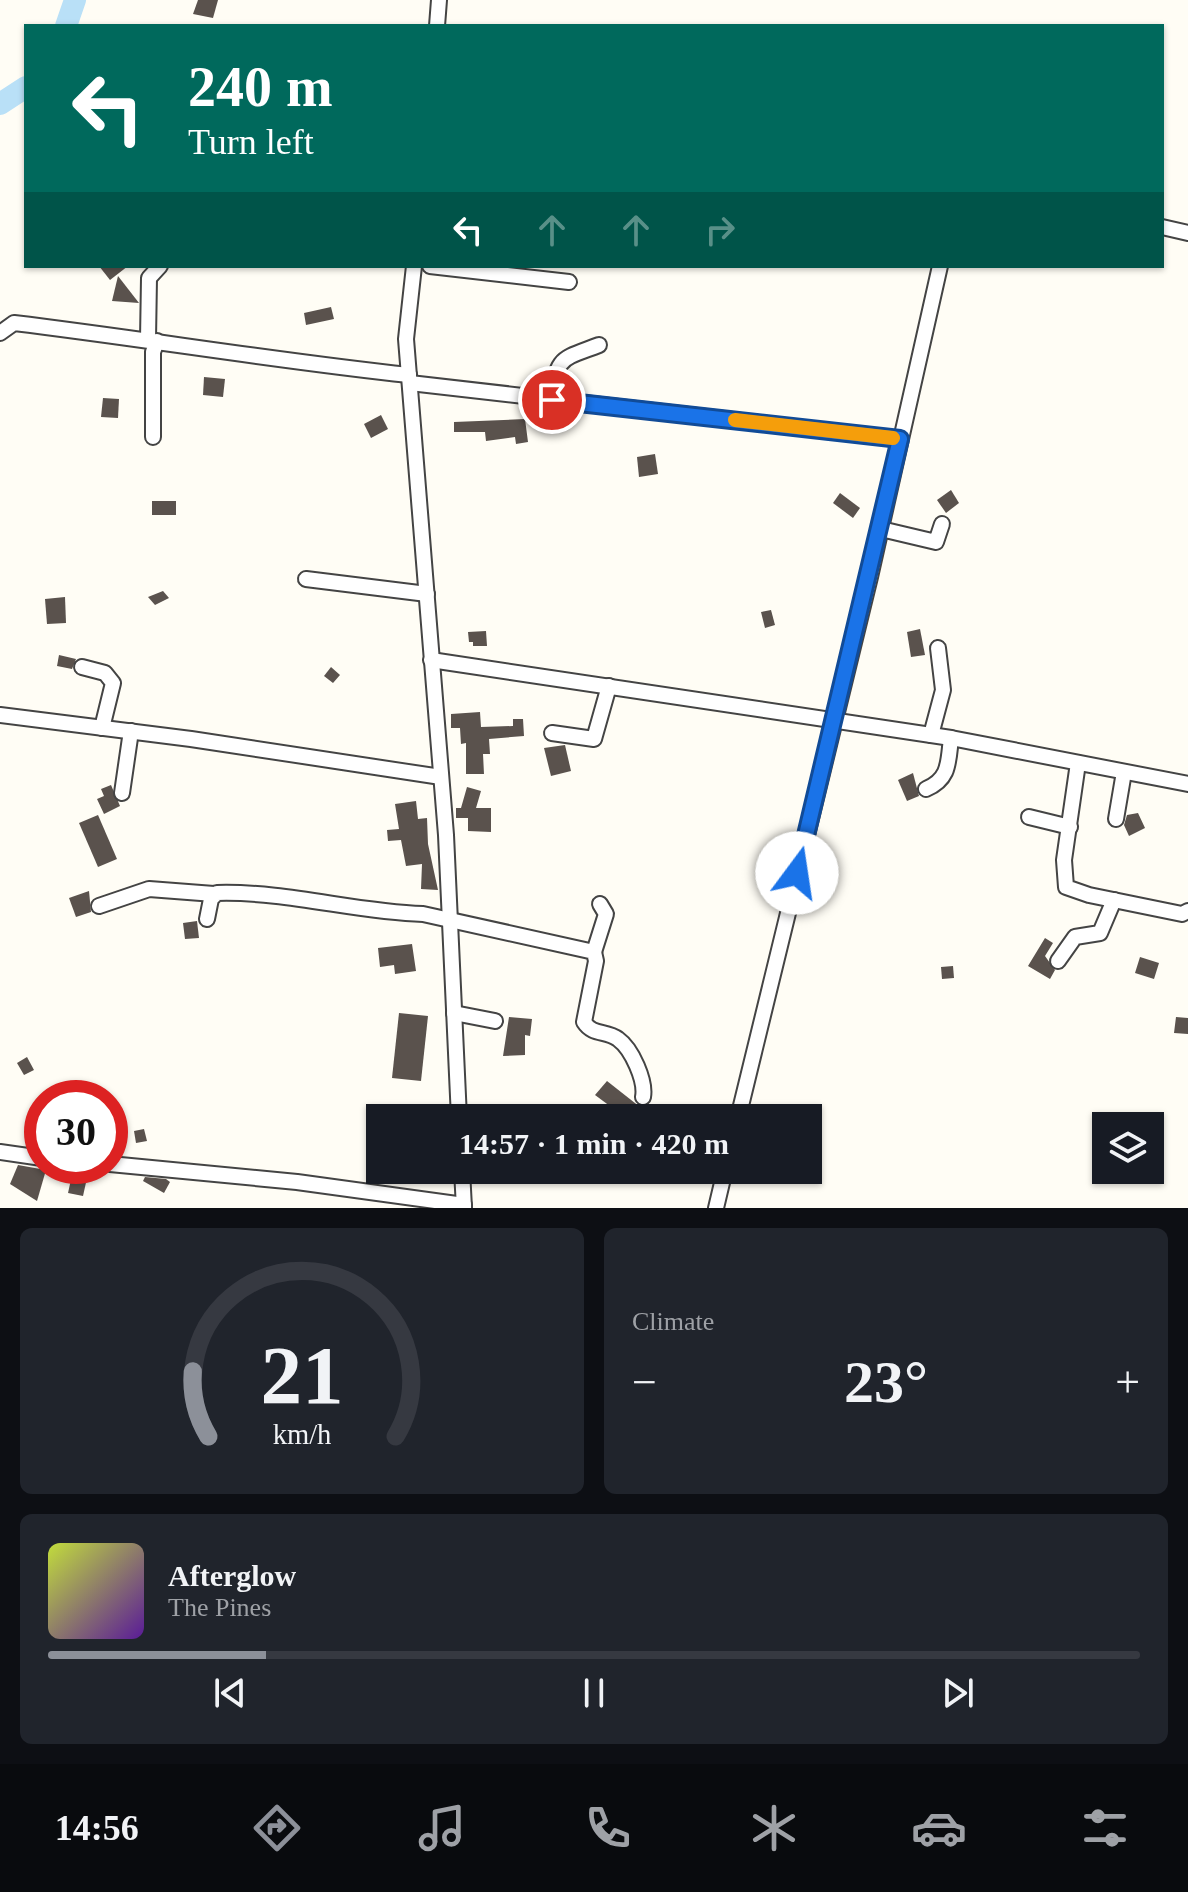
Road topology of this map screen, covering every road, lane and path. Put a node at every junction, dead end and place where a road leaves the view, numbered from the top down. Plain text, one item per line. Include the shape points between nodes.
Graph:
1 (439, 0) edge
2 (437, 24) edge
3 (1164, 227) edge
4 (1188, 233) edge
5 (158, 268) edge
6 (414, 268) edge
7 (447, 268) edge
8 (940, 268) edge
9 (569, 282) dead end
10 (0, 333) edge
11 (152, 340) junction
12 (599, 345) dead end
13 (409, 379) junction
14 (552, 400) junction
15 (153, 437) dead end
16 (900, 439) junction
17 (942, 524) dead end
18 (881, 529) junction
19 (306, 579) dead end
20 (427, 594) junction
21 (938, 648) dead end
22 (431, 660) junction
23 (82, 667) dead end
24 (609, 686) junction
25 (0, 715) edge
26 (834, 720) junction
27 (102, 728) junction
28 (131, 731) junction
29 (552, 733) dead end
30 (931, 735) junction
31 (951, 738) junction
32 (1078, 763) junction
33 (1124, 772) junction
34 (441, 777) junction
35 (1188, 784) edge
36 (926, 789) dead end
37 (122, 793) dead end
38 (1029, 817) dead end
39 (1116, 819) dead end
40 (1070, 827) junction
41 (214, 894) junction
42 (1114, 900) junction
43 (600, 904) dead end
44 (99, 906) dead end
45 (1188, 911) edge
46 (207, 919) dead end
47 (450, 922) junction
48 (594, 952) junction
49 (1058, 961) dead end
50 (454, 1013) junction
51 (495, 1021) dead end
52 (643, 1097) dead end
53 (458, 1104) edge
54 (741, 1104) edge
55 (0, 1152) edge
56 (24, 1155) edge
57 (128, 1166) edge
58 (463, 1184) edge
59 (722, 1184) edge
60 (464, 1206) edge
61 (716, 1208) edge

1 - 2 street
3 - 4 street
5 - 11 street via 149,278
6 - 13 street via 406,339
7 - 9 street
8 - 16 street
10 - 11 street via 14,323
11 - 13 street
11 - 15 street
12 - 14 street via 564,357 556,367
13 - 14 street
13 - 20 street
14 - 16 street
16 - 18 street
17 - 18 street via 936,542
18 - 26 street
19 - 20 street
20 - 22 street
21 - 30 street via 943,690
22 - 24 street
22 - 34 street
23 - 27 street via 105,673 113,683
24 - 26 street
24 - 29 street via 594,739
25 - 27 street
26 - 30 street
26 - 54 street
27 - 28 street
28 - 34 street
28 - 37 street
30 - 31 street
31 - 32 street
31 - 36 street via 946,775
32 - 33 street
32 - 40 street
33 - 35 street
33 - 39 street
34 - 47 street
38 - 40 street
40 - 42 street via 1066,887
41 - 44 street via 149,889
41 - 46 street
41 - 47 street via 293,896
42 - 45 street
42 - 49 street via 1105,929 1075,937
43 - 48 street via 606,914
47 - 48 street
47 - 50 street
48 - 52 street via 584,1022 625,1046 642,1078
50 - 51 street
50 - 53 street
55 - 56 street
57 - 60 street
58 - 60 street
59 - 61 street

